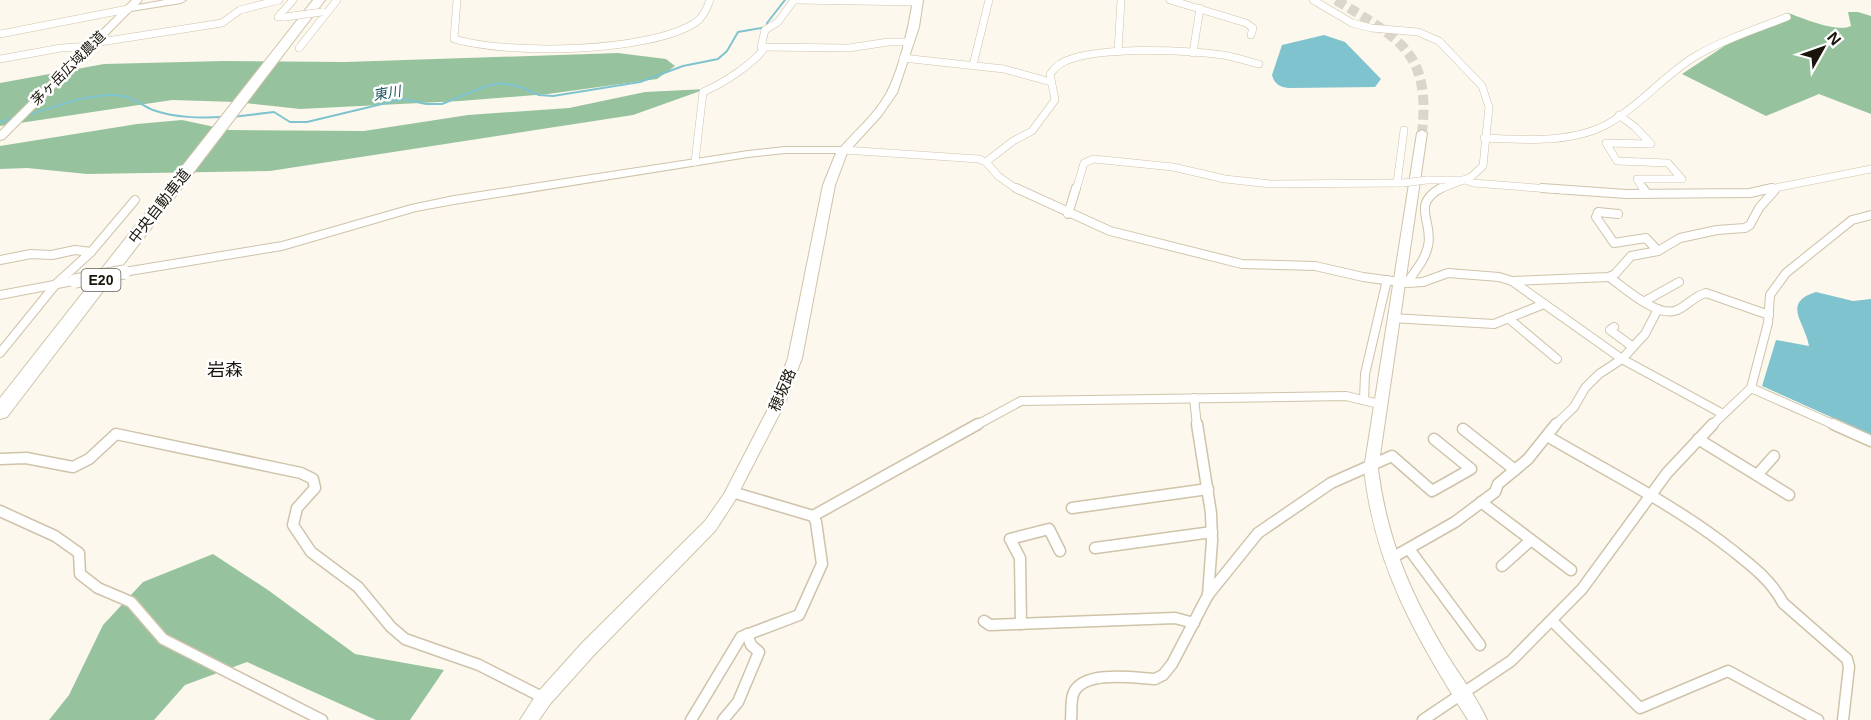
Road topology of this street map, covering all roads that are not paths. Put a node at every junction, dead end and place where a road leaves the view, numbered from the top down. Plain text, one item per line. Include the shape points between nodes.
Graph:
1 (137, 0) edge
2 (181, 0) edge
3 (279, 0) edge
4 (293, 0) edge
5 (309, 0) edge
6 (337, 0) edge
7 (457, 0) edge
8 (710, 0) edge
9 (795, 0) edge
10 (989, 0) edge
11 (1121, 0) edge
12 (1170, 0) edge
13 (1313, 0) edge
14 (917, 1) edge
15 (323, 8) edge
16 (1200, 8) junction
17 (128, 9) junction
18 (1787, 17) dead end
19 (0, 34) edge
20 (1251, 35) dead end
21 (908, 42) junction
22 (92, 45) junction
23 (765, 47) junction
24 (299, 48) dead end
25 (1118, 52) junction
26 (1193, 53) junction
27 (903, 58) junction
28 (0, 59) edge
29 (1259, 64) dead end
30 (974, 65) junction
31 (254, 78) junction
32 (1051, 82) junction
33 (1619, 116) junction
34 (1404, 130) dead end
35 (1422, 133) tunnel mouth
36 (0, 137) edge
37 (1484, 138) junction
38 (197, 149) junction
39 (844, 150) junction
40 (695, 162) junction
41 (986, 162) junction
42 (1871, 169) edge
43 (1465, 180) junction
44 (1400, 183) junction
45 (1775, 190) junction
46 (1647, 194) junction
47 (135, 200) dead end
48 (1068, 214) junction
49 (1618, 214) dead end
50 (1871, 215) edge
51 (1658, 251) junction
52 (91, 252) junction
53 (0, 260) edge
54 (1609, 277) junction
55 (1397, 281) junction
56 (1512, 281) junction
57 (1679, 282) dead end
58 (56, 284) junction
59 (0, 294) edge
60 (1645, 301) junction
61 (1544, 304) junction
62 (1658, 309) junction
63 (1769, 315) junction
64 (1392, 318) junction
65 (1508, 318) junction
66 (1614, 327) dead end
67 (1633, 347) junction
68 (0, 353) edge
69 (1557, 358) dead end
70 (1622, 359) junction
71 (1751, 388) junction
72 (0, 393) edge
73 (1194, 398) junction
74 (1364, 400) junction
75 (1379, 404) junction
76 (0, 412) edge
77 (1723, 414) junction
78 (1463, 429) dead end
79 (1547, 436) junction
80 (1434, 439) dead end
81 (1698, 439) junction
82 (1871, 441) edge
83 (1774, 456) dead end
84 (0, 459) edge
85 (1371, 467) junction
86 (1515, 470) junction
87 (1757, 475) junction
88 (1208, 489) junction
89 (732, 492) junction
90 (1651, 494) junction
91 (1789, 495) dead end
92 (1481, 502) junction
93 (1072, 508) dead end
94 (0, 511) edge
95 (813, 516) junction
96 (1212, 532) junction
97 (1531, 540) junction
98 (1095, 548) dead end
99 (1409, 549) junction
100 (1060, 551) dead end
101 (1390, 559) junction
102 (1502, 566) dead end
103 (1571, 570) dead end
104 (1208, 595) junction
105 (984, 621) dead end
106 (1552, 621) junction
107 (1194, 623) junction
108 (1021, 624) junction
109 (747, 634) junction
110 (1480, 645) dead end
111 (1461, 694) junction
112 (544, 698) junction
113 (322, 720) edge
114 (529, 720) edge
115 (691, 720) edge
116 (723, 720) edge
117 (1071, 720) edge
118 (1423, 720) edge
119 (1478, 720) edge
120 (1818, 720) edge
121 (1843, 720) edge

1 - 17 street, 茅ヶ岳広域農道
2 - 17 street
3 - 22 street via 239,11 222,23
4 - 15 street, bridge via 278,16
5 - 31 highway, 中央自動車道 / E20
6 - 15 street
7 - 8 street via 453,39 475,45 543,49 610,45 680,29 698,21
9 - 14 street
9 - 23 street via 784,17 765,30 761,47
10 - 30 street
11 - 25 street
12 - 16 street
13 - 37 street via 1361,26 1418,32 1439,41 1482,86 1489,107
14 - 21 street, 穂坂路
15 - 24 street
15 - 31 highway, 中央自動車道 / E20
16 - 20 street via 1251,25
16 - 26 street
17 - 19 street
17 - 22 street, 茅ヶ岳広域農道
18 - 33 street via 1693,58
21 - 23 street via 849,48
21 - 27 street, 穂坂路
22 - 28 street
22 - 36 street, 茅ヶ岳広域農道
23 - 40 street via 748,66 703,92
25 - 26 street
25 - 32 street via 1065,60 1050,72
26 - 29 street
27 - 30 street
27 - 39 street, 穂坂路 via 892,93
30 - 32 street
31 - 38 highway, 中央自動車道 / E20
32 - 41 street via 1055,100 1038,125
33 - 37 street via 1594,130 1536,140
33 - 46 street via 1651,144 1606,143 1617,160 1668,163 1682,179 1636,178
34 - 44 street
35 - 55 street
37 - 43 street via 1483,166
38 - 72 highway, 中央自動車道 / E20
38 - 76 highway, 中央自動車道 / E20
39 - 40 street via 784,150
39 - 41 street
39 - 89 street, 穂坂路 via 829,185 795,358 778,403
40 - 58 street, bridge via 454,200 282,246
41 - 48 street via 1009,185
42 - 45 street
43 - 44 street, bridge
43 - 46 street
43 - 55 street via 1428,198 1424,207 1429,231 1427,252
44 - 48 street via 1271,184 1173,167 1094,159 1084,163
45 - 46 street via 1750,194
45 - 51 street via 1745,228 1680,238
47 - 52 street
48 - 55 street via 1110,231 1242,264 1315,266
49 - 51 street via 1598,213 1596,217 1614,243 1646,238
50 - 63 street via 1852,220 1786,273 1770,295
51 - 54 street via 1631,256
52 - 53 street via 75,250
52 - 58 street
54 - 56 street
54 - 60 street
55 - 56 street via 1423,282 1448,273
55 - 64 street
55 - 74 street via 1365,374
56 - 61 street
57 - 60 street
58 - 59 street
58 - 68 street
60 - 62 street
61 - 65 street
61 - 70 street
62 - 63 street via 1674,312 1706,293
62 - 67 street
63 - 71 street
64 - 65 street via 1494,324
64 - 75 street
65 - 69 street
66 - 67 street via 1610,330
67 - 70 street
70 - 77 street
70 - 79 street via 1585,388 1574,407
71 - 77 street
71 - 82 street
73 - 74 street via 1346,396
73 - 88 street
73 - 95 street via 1022,401
74 - 75 street
75 - 85 street
77 - 81 street
78 - 86 street
79 - 86 street
79 - 90 street
80 - 85 street via 1471,469 1432,491 1392,456
81 - 87 street
81 - 90 street
83 - 87 street
84 - 112 street via 26,458 73,467 89,459 116,434 301,473 313,479 315,488 297,508 293,525 303,545 353,583 397,633 410,642 469,661
85 - 101 street via 1380,529
85 - 104 street via 1331,483 1258,533
86 - 92 street
87 - 91 street
88 - 93 street
88 - 96 street
89 - 95 street
89 - 112 street, 穂坂路 via 711,526
90 - 106 street via 1582,589
90 - 121 street via 1760,572 1789,609 1847,659
92 - 97 street
92 - 99 street
94 - 113 street via 55,536 79,553 80,574 98,588 131,602 163,639
95 - 109 street via 822,564 799,615
96 - 98 street
96 - 104 street
97 - 102 street
97 - 103 street
99 - 101 street
99 - 110 street
100 - 108 street via 1049,529 1010,539 1020,558
101 - 111 street via 1414,614
104 - 107 street
105 - 108 street
106 - 111 street via 1511,661
106 - 120 street via 1640,708 1728,671
107 - 108 street via 1175,618
107 - 117 street via 1163,675 1155,679 1090,678 1080,684 1073,692
109 - 115 street via 735,646
109 - 116 street via 759,652 738,702
111 - 118 street
111 - 119 street
112 - 114 street, 穂坂路

